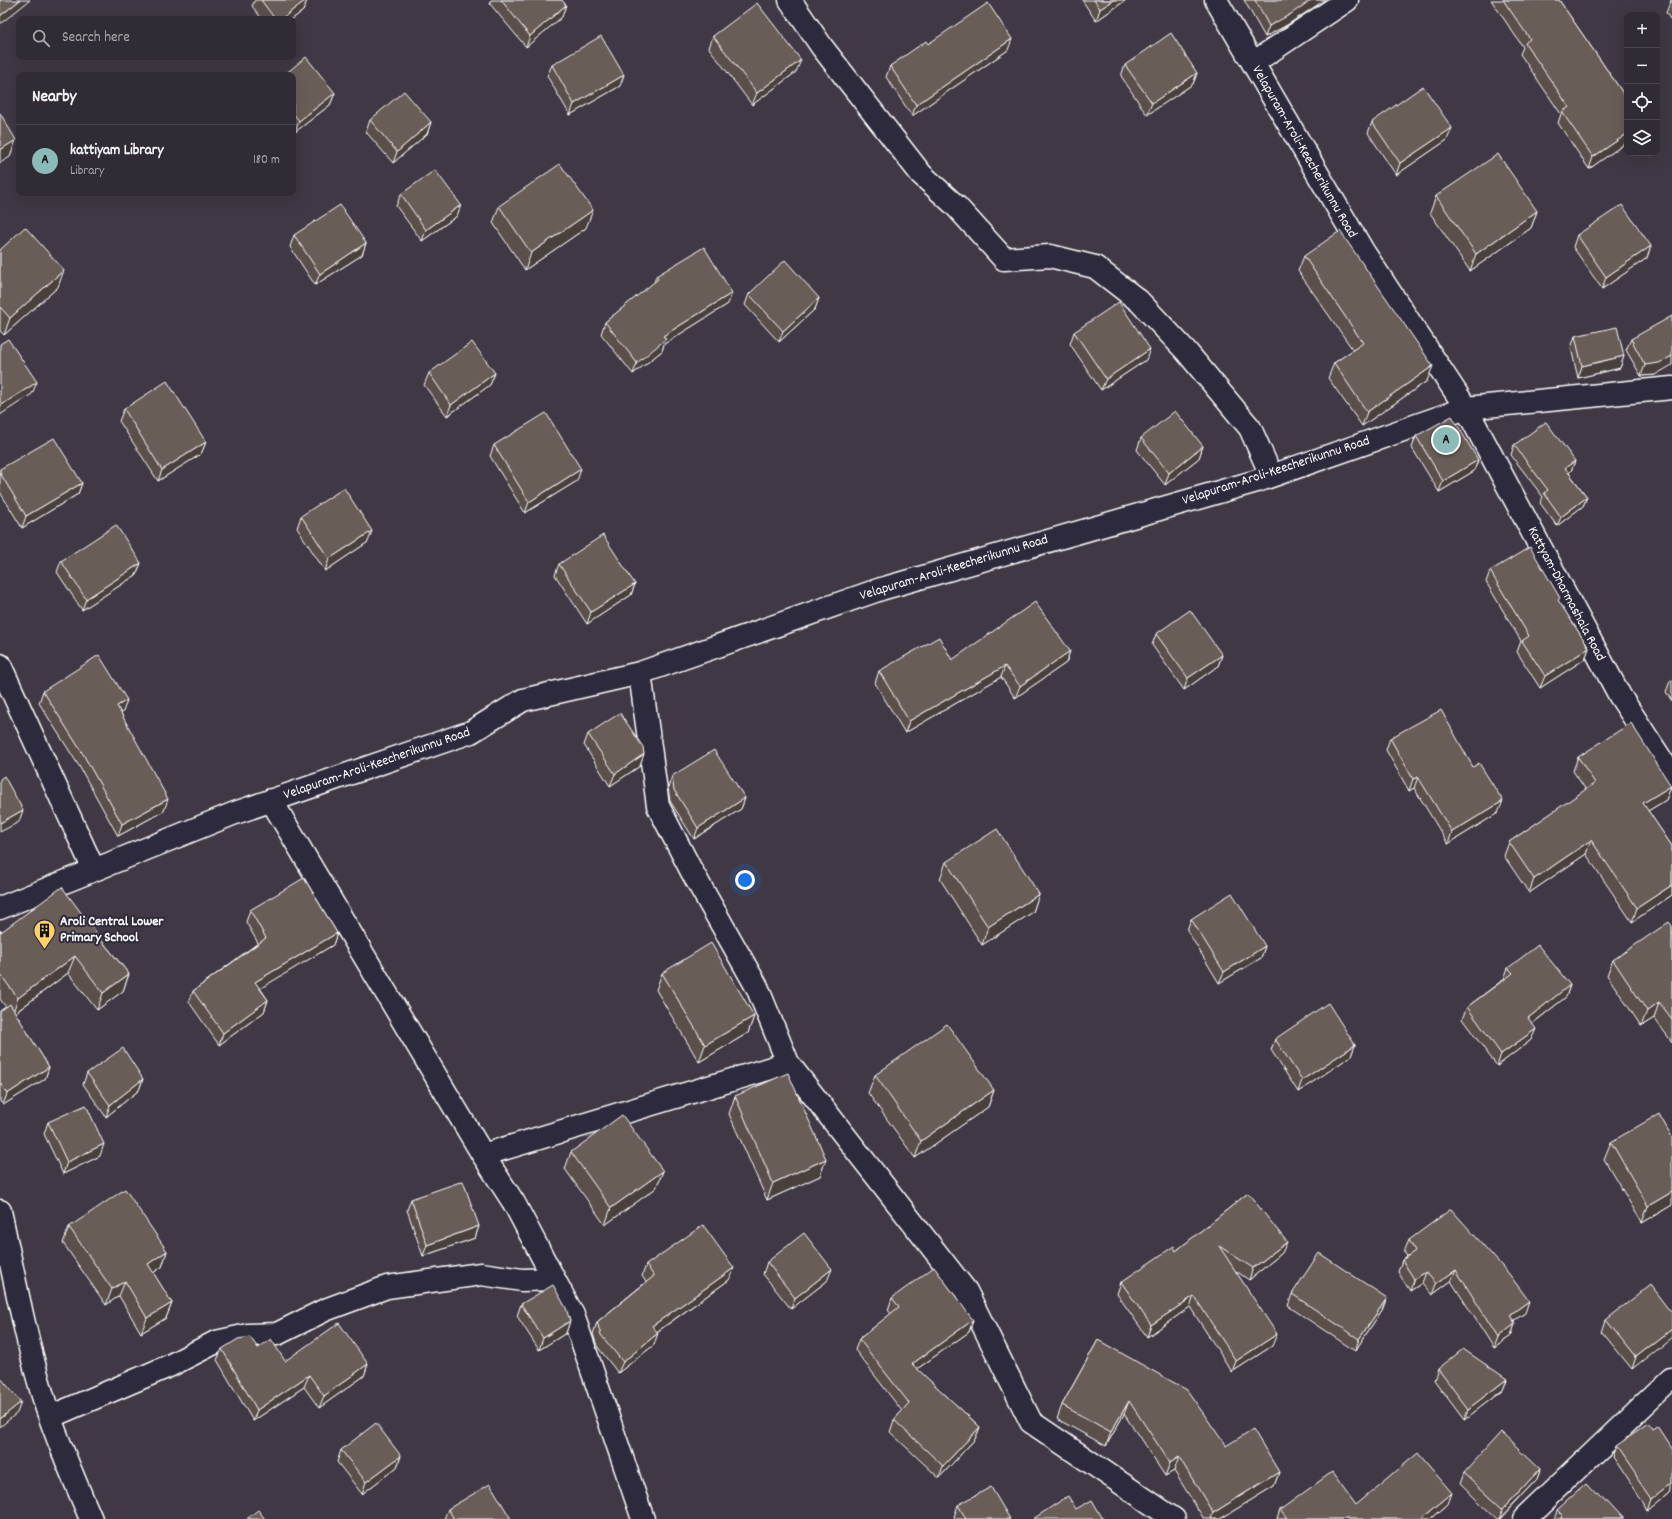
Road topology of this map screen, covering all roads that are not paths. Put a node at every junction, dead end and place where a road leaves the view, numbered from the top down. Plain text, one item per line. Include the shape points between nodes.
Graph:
1 (790, 0) edge
2 (1216, 0) edge
3 (1347, 0) edge
4 (1252, 63) junction
5 (1672, 388) edge
6 (1466, 408) junction
7 (1271, 475) junction
8 (0, 665) edge
9 (640, 673) junction
10 (1672, 776) edge
11 (271, 800) junction
12 (94, 870) junction
13 (0, 908) edge
14 (788, 1063) junction
15 (483, 1155) junction
16 (0, 1211) edge
17 (554, 1279) junction
18 (1672, 1378) edge
19 (50, 1417) junction
20 (91, 1519) edge
21 (643, 1519) edge
22 (1174, 1519) edge
23 (1524, 1519) edge

1 - 7 street via 822,47 921,174 956,206 1004,259 1050,256 1095,267 1139,301 1186,351 1250,428
2 - 4 street, Velapuram-Aroli-Keecherikunnu Road
3 - 4 street
4 - 6 street, Velapuram-Aroli-Keecherikunnu Road via 1363,251
5 - 6 street
6 - 7 street, Velapuram-Aroli-Keecherikunnu Road
6 - 10 street, Kattyam-Dharmashala Road via 1620,696
7 - 9 street, Velapuram-Aroli-Keecherikunnu Road via 881,589
8 - 12 street
9 - 11 street, Velapuram-Aroli-Keecherikunnu Road via 523,700 471,732
9 - 14 street via 658,806 757,986
11 - 12 street, Velapuram-Aroli-Keecherikunnu Road
11 - 15 street
12 - 13 street, Velapuram-Aroli-Keecherikunnu Road
14 - 15 street
14 - 22 street via 966,1291 1031,1422
15 - 17 street via 514,1203
16 - 19 street via 23,1322
17 - 19 street via 522,1280 481,1274 387,1287 325,1310 277,1334 248,1335 216,1342 136,1381
17 - 21 street via 573,1315
18 - 23 street
19 - 20 street

